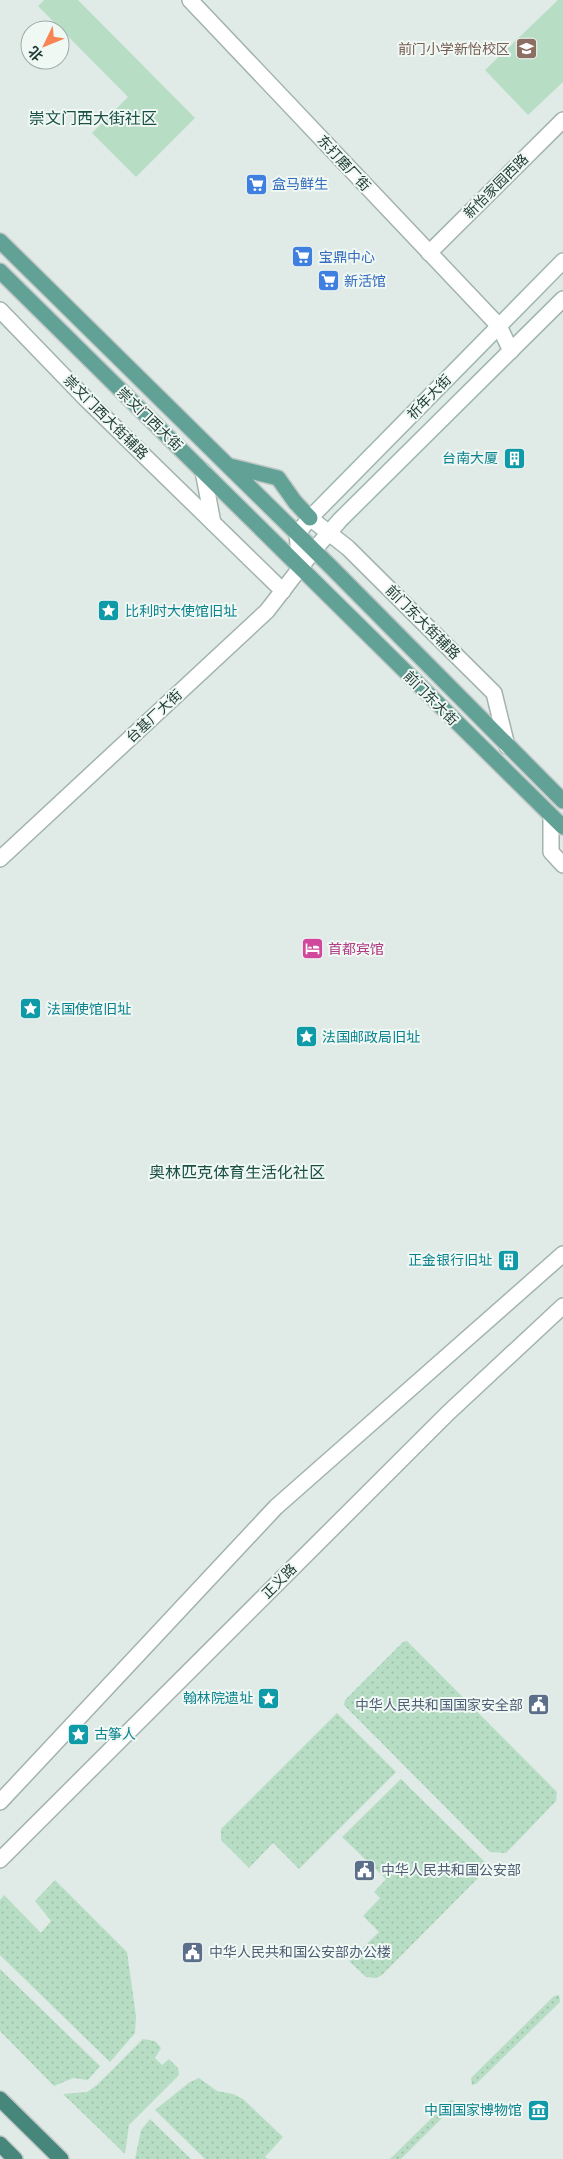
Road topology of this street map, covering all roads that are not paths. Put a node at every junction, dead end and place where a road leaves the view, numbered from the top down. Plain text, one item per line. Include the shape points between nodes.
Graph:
1 (190, 0) edge
2 (563, 120) edge
3 (0, 241) edge
4 (429, 253) junction
5 (563, 261) edge
6 (0, 271) edge
7 (563, 299) edge
8 (0, 310) edge
9 (499, 326) junction
10 (511, 351) junction
11 (228, 466) junction
12 (203, 471) junction
13 (310, 518) junction
14 (213, 523) junction
15 (328, 532) junction
16 (297, 534) junction
17 (314, 550) junction
18 (300, 566) junction
19 (283, 590) junction
20 (507, 746) junction
21 (563, 801) edge
22 (551, 816) junction
23 (563, 827) edge
24 (0, 859) edge
25 (563, 865) edge
26 (563, 1254) edge
27 (563, 1306) edge
28 (0, 1802) edge
29 (0, 1860) edge
30 (0, 2099) edge
31 (0, 2144) edge
32 (15, 2159) edge
33 (62, 2159) edge

1 - 4 street, 东打磨厂街
2 - 4 street, 新怡家园西路
3 - 11 main road, 崇文门西大街
4 - 9 street, 东打磨厂街
5 - 9 street, 祈年大街
6 - 12 main road, 崇文门西大街
7 - 10 street, 祈年大街
8 - 14 street, 崇文门西大街辅路
9 - 10 street, 东打磨厂街
9 - 13 street, 祈年大街
10 - 15 street, 祈年大街
11 - 13 main road via 278,478
11 - 16 main road, 崇文门西大街
12 - 14 street
12 - 18 main road, 崇文门西大街
13 - 15 street, 前门东大街辅路
13 - 16 street, 祈年大街
14 - 19 street, 崇文门西大街辅路
15 - 17 street, 祈年大街
15 - 20 street, 前门东大街辅路 via 494,693
16 - 17 main road, 前门东大街
16 - 18 street
17 - 18 street, 祈年大街
17 - 20 main road, 前门东大街
18 - 19 street, 台基厂大街
18 - 22 main road, 前门东大街
19 - 24 street, 台基厂大街 via 267,611
20 - 21 main road, 前门东大街
22 - 23 main road, 前门东大街
22 - 25 street via 551,852
26 - 28 street via 276,1507
27 - 29 street, 正义路 via 448,1413
30 - 33 highway
31 - 32 highway

